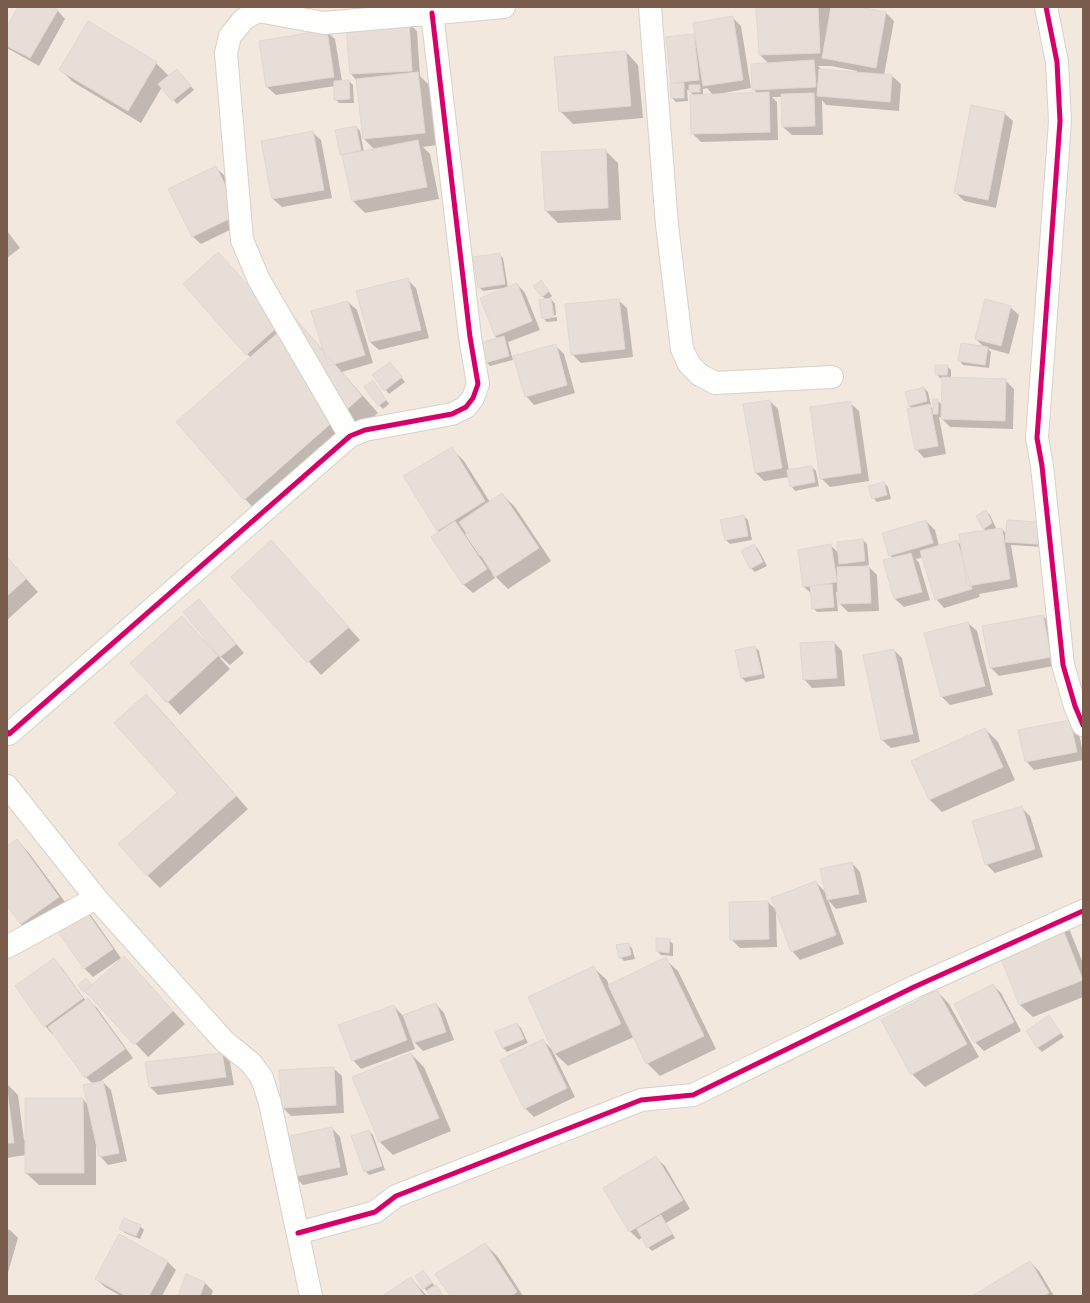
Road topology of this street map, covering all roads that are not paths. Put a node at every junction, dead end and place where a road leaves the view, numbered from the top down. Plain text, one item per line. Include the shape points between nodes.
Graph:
1 (504, 7) edge
2 (650, 7) edge
3 (1046, 7) edge
4 (258, 9) edge
5 (432, 13) junction
6 (832, 377) dead end
7 (350, 436) junction
8 (1083, 725) edge
9 (7, 732) edge
10 (7, 786) edge
11 (96, 898) junction
12 (1083, 911) edge
13 (7, 947) edge
14 (298, 1233) junction
15 (311, 1296) edge

1 - 5 street
2 - 6 street via 667,224 682,349 689,364 700,375 715,383
3 - 8 street via 1057,62 1060,121 1037,438 1063,665
4 - 5 street via 324,22
4 - 7 street via 244,18 230,36 226,53 242,240 259,280
5 - 7 street via 470,337 478,384 474,398 466,407 452,414 365,430
7 - 9 street via 9,734
10 - 11 street
11 - 13 street
11 - 14 street via 224,1041 251,1063 262,1078 270,1102
12 - 14 street via 914,987 693,1095 641,1100 396,1196 375,1212
14 - 15 street

